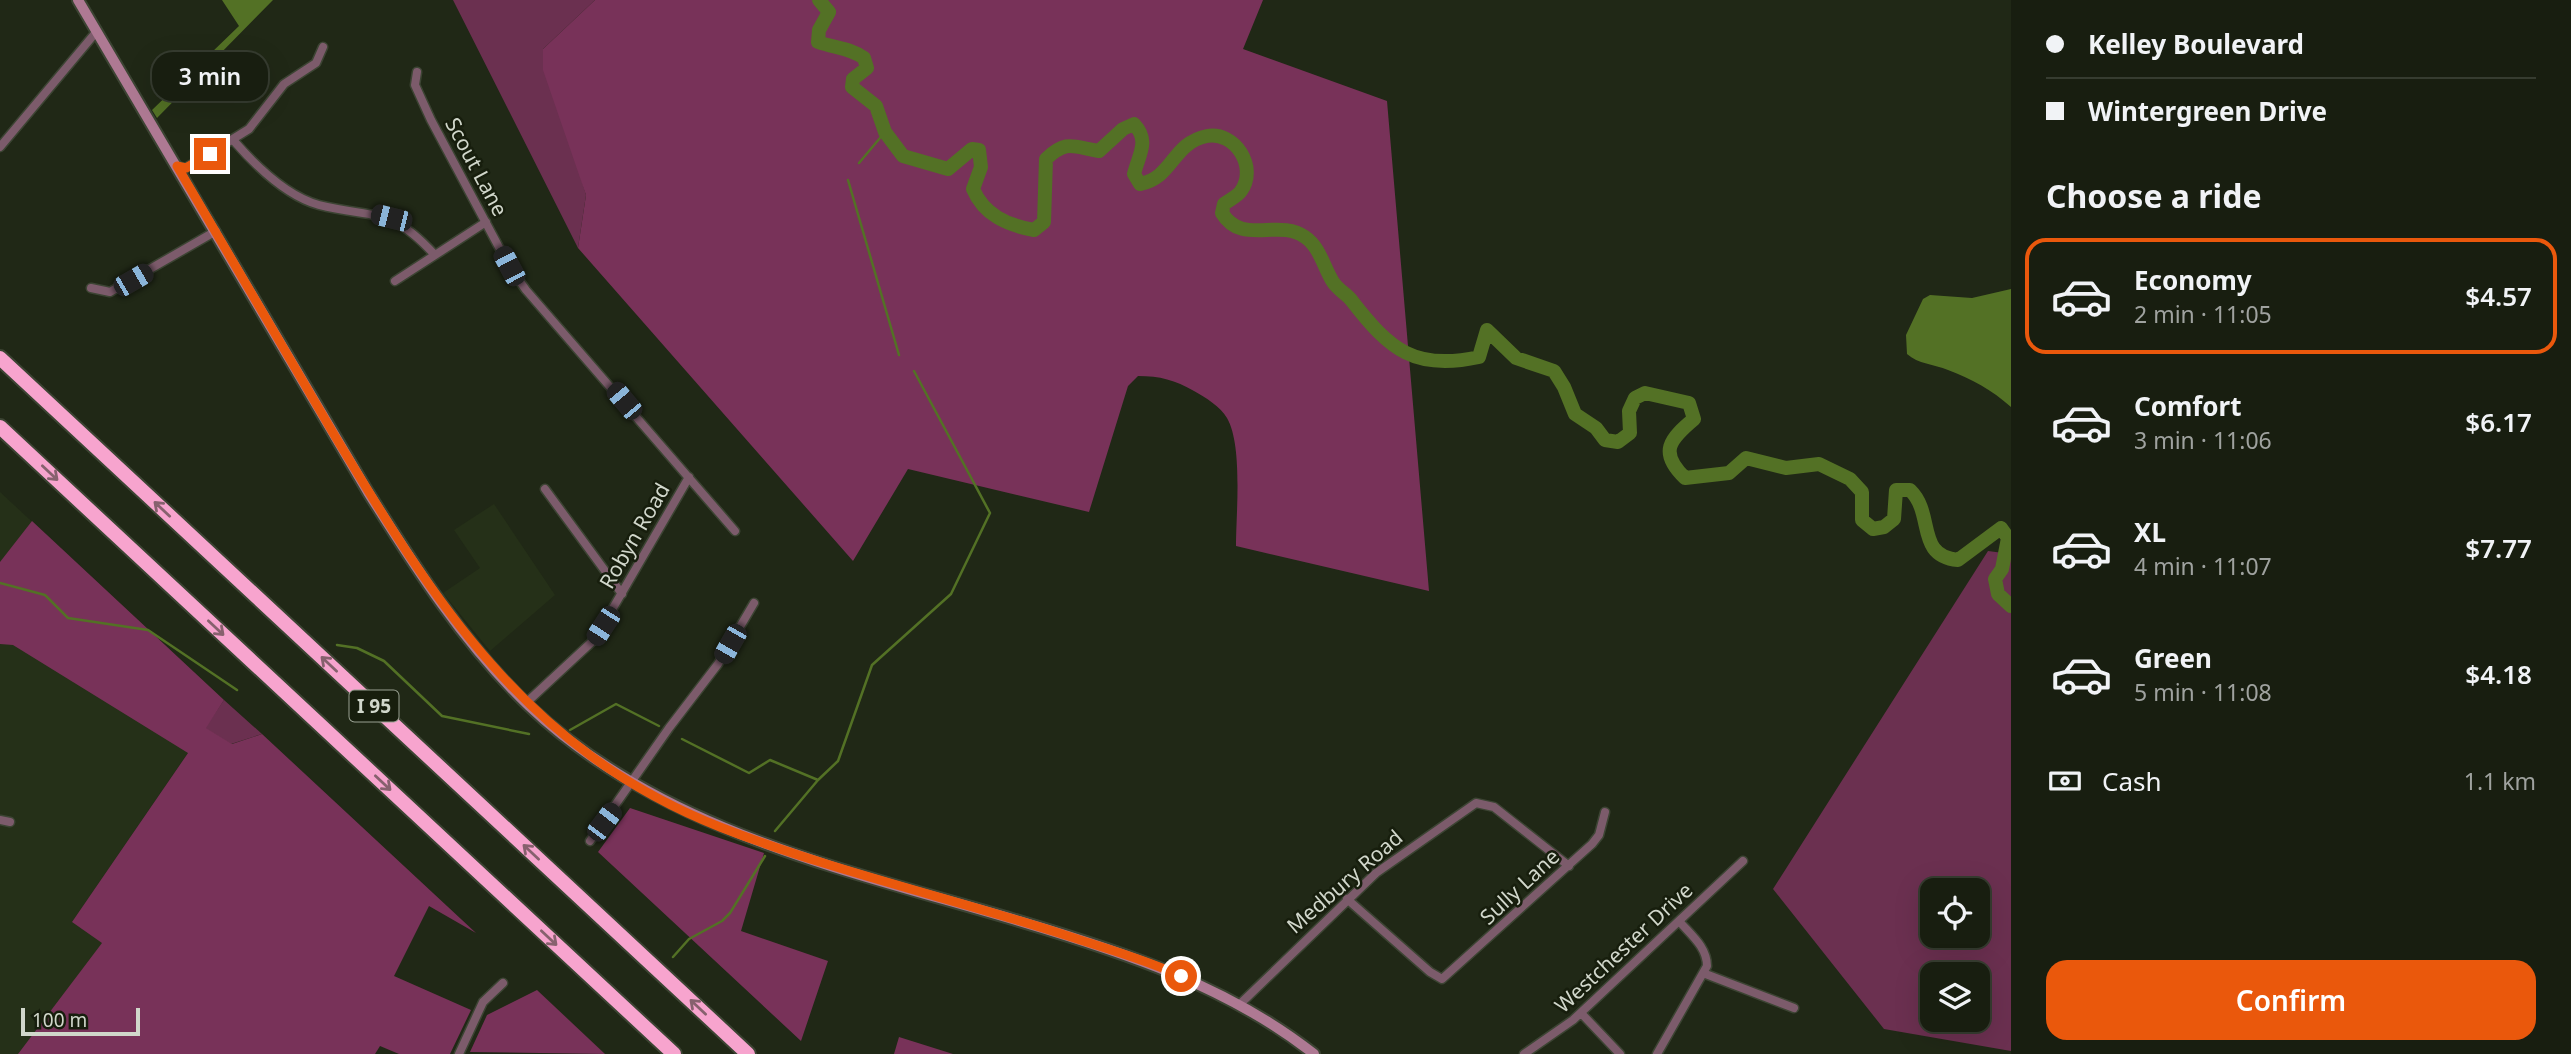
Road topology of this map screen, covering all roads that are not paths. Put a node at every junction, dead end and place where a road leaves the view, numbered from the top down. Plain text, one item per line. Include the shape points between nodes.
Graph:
1 (79, 0) edge
2 (97, 31) junction
3 (323, 47) dead end
4 (417, 72) dead end
5 (234, 141) junction
6 (0, 147) edge
7 (177, 166) junction
8 (486, 222) junction
9 (216, 231) junction
10 (434, 254) junction
11 (396, 281) dead end
12 (91, 288) dead end
13 (0, 358) edge
14 (0, 427) edge
15 (689, 477) junction
16 (545, 489) dead end
17 (735, 531) dead end
18 (622, 594) junction
19 (754, 603) dead end
20 (526, 703) junction
21 (632, 784) junction
22 (1605, 812) dead end
23 (0, 820) edge
24 (10, 822) dead end
25 (590, 841) dead end
26 (1743, 861) dead end
27 (1569, 866) junction
28 (1347, 899) junction
29 (1679, 922) junction
30 (1703, 973) junction
31 (503, 983) dead end
32 (1239, 1005) junction
33 (1794, 1008) dead end
34 (1581, 1013) junction
35 (459, 1054) edge
36 (674, 1054) edge
37 (748, 1054) edge
38 (1314, 1054) edge
39 (1524, 1054) edge
40 (1620, 1054) edge
41 (1657, 1054) edge

1 - 2 main road
2 - 6 street
2 - 7 main road
3 - 5 street via 316,63 284,84
4 - 8 street, Scout Lane via 415,85
5 - 7 street via 186,168
5 - 10 street via 295,195 318,205 391,218
7 - 9 main road
8 - 10 street
8 - 15 street, Scout Lane via 526,290
9 - 12 street via 110,292
9 - 20 main road via 418,571 464,633
10 - 11 street
37 -> 13 highway, I 95
14 -> 36 highway, I 95
15 - 17 street, Scout Lane
15 - 18 street, Robyn Road
16 - 18 street
18 - 20 street, Robyn Road via 586,649
19 - 21 street via 718,664
20 - 21 main road via 582,751
21 - 25 street
21 - 32 main road via 731,831 1163,968
22 - 27 street, Sully Lane via 1599,835
23 - 24 street
26 - 29 street, Westchester Drive
27 - 28 street, Medbury Road via 1485,803 1474,804 1399,855
27 - 28 street, Sully Lane via 1444,978 1430,972
28 - 32 street, Medbury Road
29 - 30 street via 1707,956
29 - 34 street, Westchester Drive
30 - 33 street
30 - 41 street
31 - 35 street via 482,1002
32 - 38 main road
34 - 39 street, Westchester Drive
34 - 40 street

